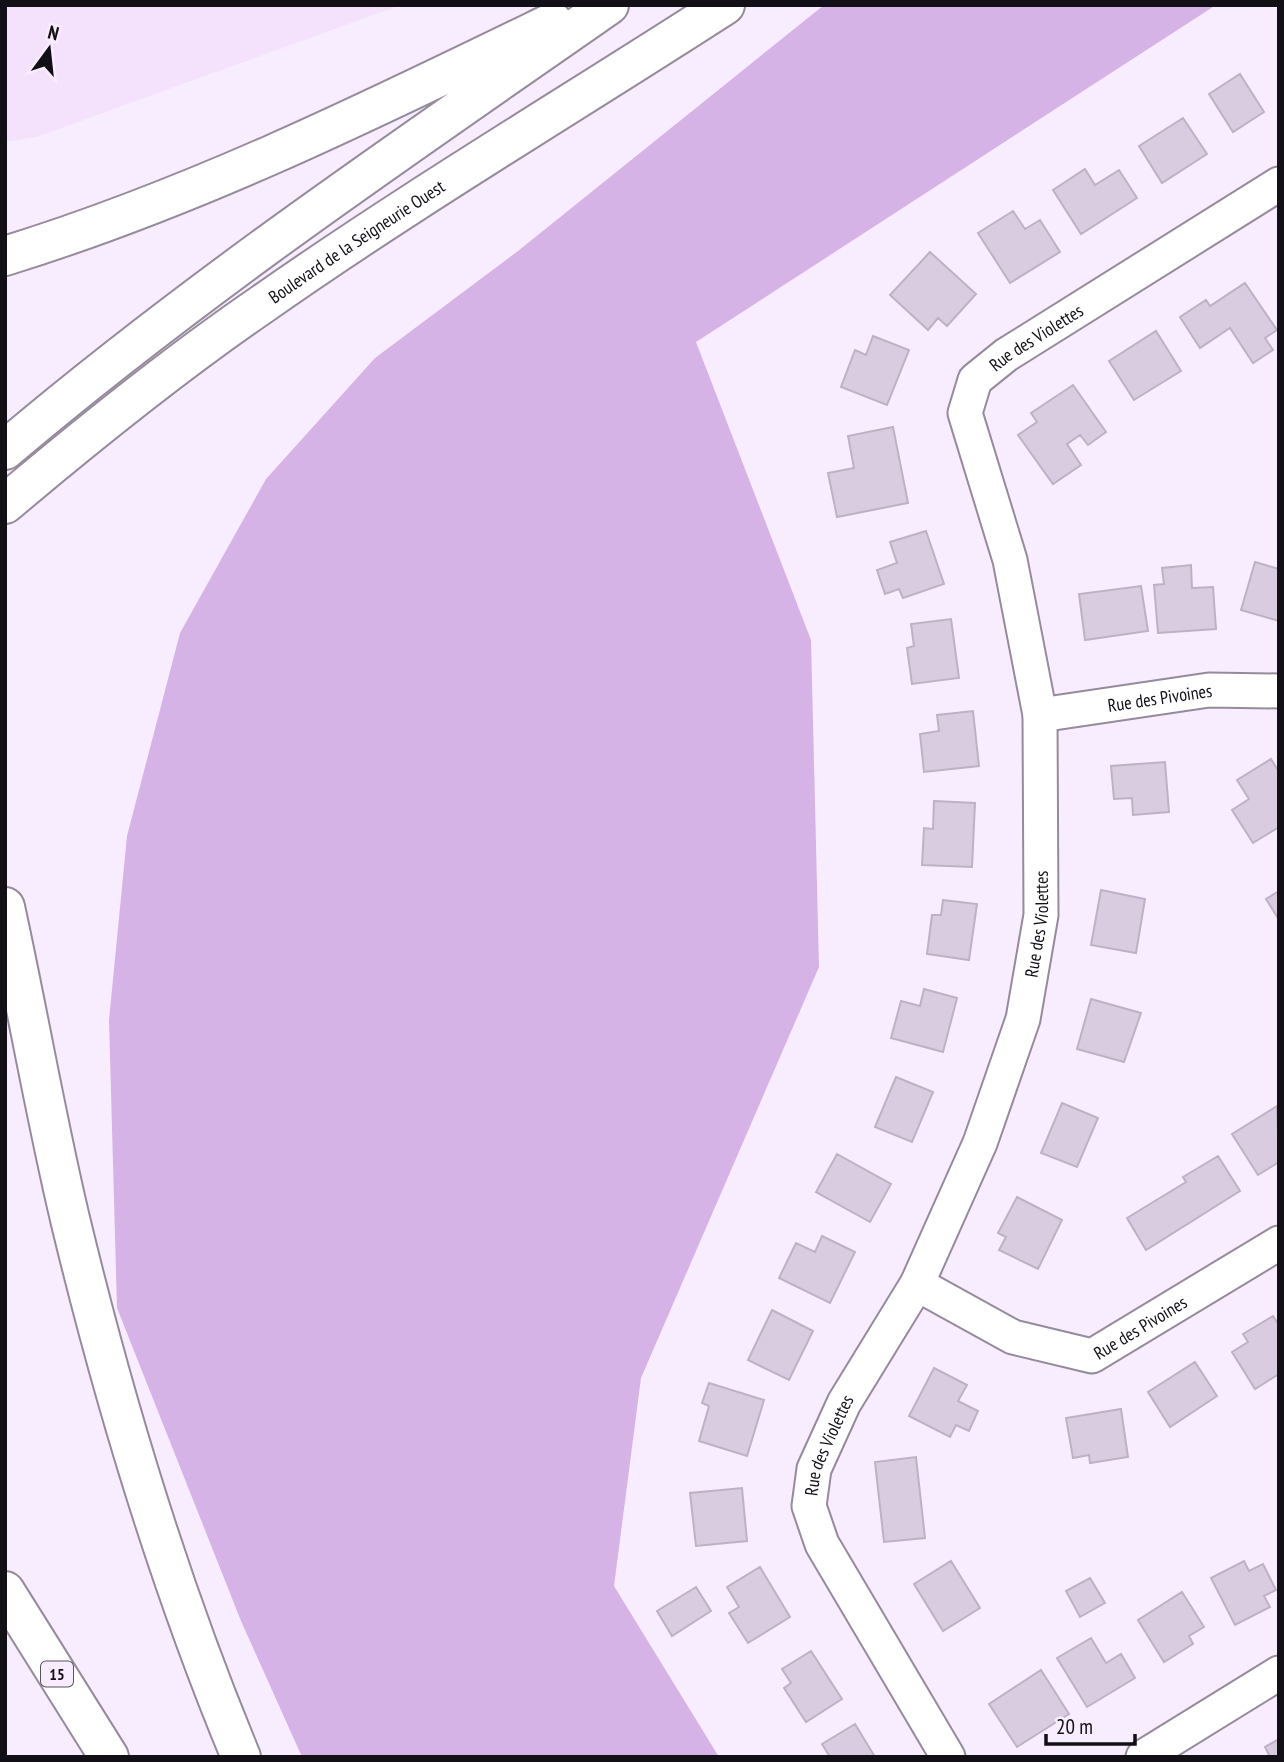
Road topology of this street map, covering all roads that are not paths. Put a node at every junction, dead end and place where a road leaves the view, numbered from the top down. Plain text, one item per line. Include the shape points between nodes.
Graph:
1 (586, 5) edge
2 (609, 5) edge
3 (725, 5) edge
4 (1279, 184) edge
5 (5, 257) edge
6 (5, 450) edge
7 (5, 504) edge
8 (1279, 691) edge
9 (1040, 715) junction
10 (5, 907) edge
11 (1279, 1243) edge
12 (917, 1284) junction
13 (5, 1591) edge
14 (1279, 1673) edge
15 (109, 1757) edge
16 (242, 1757) edge
17 (948, 1757) edge
18 (1143, 1757) edge

1 - 5 main road via 284,150 126,215
2 - 6 main road via 198,296
3 - 7 main road, Boulevard de la Seigneurie Ouest via 260,305 118,410
4 - 9 street, Rue des Violettes via 1006,355 975,380 965,413 1010,560
8 - 9 street, Rue des Pivoines via 1209,690
9 - 12 street, Rue des Violettes via 1041,915 1023,1019 980,1143
10 - 16 main road via 59,1170 101,1344 164,1554 202,1663
11 - 12 street, Rue des Pivoines via 1092,1356 1013,1337
12 - 17 street, Rue des Violettes via 844,1403 814,1469 809,1506 822,1544
13 - 15 main road, 15
14 - 18 street

